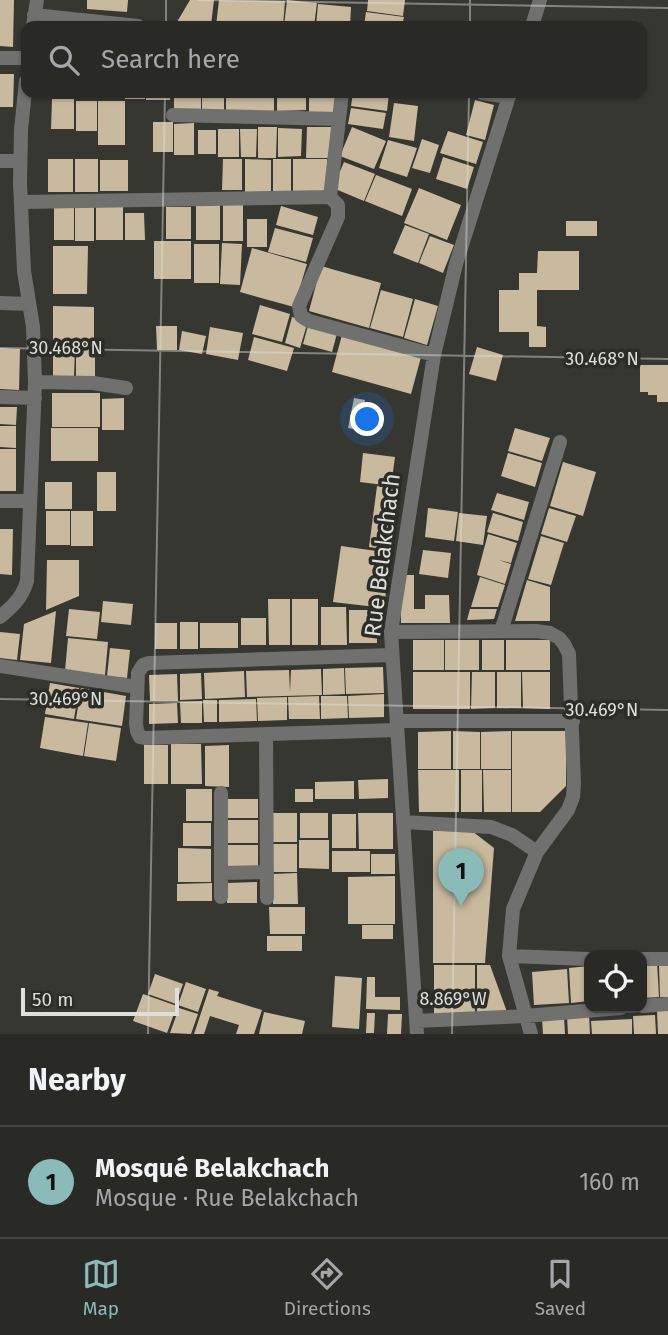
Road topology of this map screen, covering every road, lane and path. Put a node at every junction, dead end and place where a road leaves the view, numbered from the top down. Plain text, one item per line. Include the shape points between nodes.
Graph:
1 (37, 0) edge
2 (540, 0) edge
3 (33, 21) edge
4 (534, 21) edge
5 (0, 58) edge
6 (21, 58) edge
7 (24, 98) edge
8 (341, 98) edge
9 (509, 98) edge
10 (173, 116) dead end
11 (339, 119) junction
12 (0, 161) edge
13 (20, 161) junction
14 (330, 197) junction
15 (21, 202) junction
16 (0, 303) edge
17 (29, 303) junction
18 (434, 355) junction
19 (35, 382) junction
20 (127, 388) dead end
21 (0, 397) edge
22 (35, 398) junction
23 (560, 442) dead end
24 (0, 501) edge
25 (29, 501) junction
26 (0, 617) edge
27 (501, 631) junction
28 (391, 632) junction
29 (393, 655) junction
30 (0, 666) edge
31 (137, 687) junction
32 (573, 720) junction
33 (397, 726) junction
34 (266, 734) junction
35 (221, 793) dead end
36 (403, 822) junction
37 (537, 852) junction
38 (221, 873) junction
39 (267, 873) junction
40 (221, 897) dead end
41 (267, 898) dead end
42 (509, 956) junction
43 (584, 959) edge
44 (647, 959) edge
45 (668, 959) edge
46 (668, 1004) edge
47 (647, 1006) edge
48 (584, 1011) edge
49 (525, 1016) junction
50 (416, 1028) edge
51 (531, 1034) edge

1 - 3 street
2 - 4 street
5 - 6 street
7 - 13 street
8 - 11 street
9 - 18 street, Rue Belakchach via 456,264
10 - 11 street
11 - 14 street
12 - 13 street
13 - 15 street
14 - 15 street
14 - 18 street via 338,205 338,217 299,306 301,316
15 - 17 street
16 - 17 street
17 - 19 street
18 - 28 street, Rue Belakchach
19 - 20 street
19 - 22 street
21 - 22 street
22 - 25 street
23 - 27 street
24 - 25 street
25 - 26 street via 27,581 18,602
27 - 28 street
27 - 32 street via 550,633 564,644 569,654
28 - 29 street, Rue Belakchach
29 - 31 street via 149,663 139,668
29 - 33 street, Rue Belakchach
30 - 31 street
31 - 34 street via 140,737
32 - 33 street
32 - 37 street via 573,797
33 - 34 street
33 - 36 street, Rue Belakchach
34 - 39 street
35 - 38 street
36 - 37 street via 491,827
36 - 50 street, Rue Belakchach
37 - 42 street via 513,909
38 - 39 street
38 - 40 street
39 - 41 street
42 - 43 street
42 - 49 street
44 - 45 street
46 - 47 street
48 - 49 street
49 - 50 street
49 - 51 street

